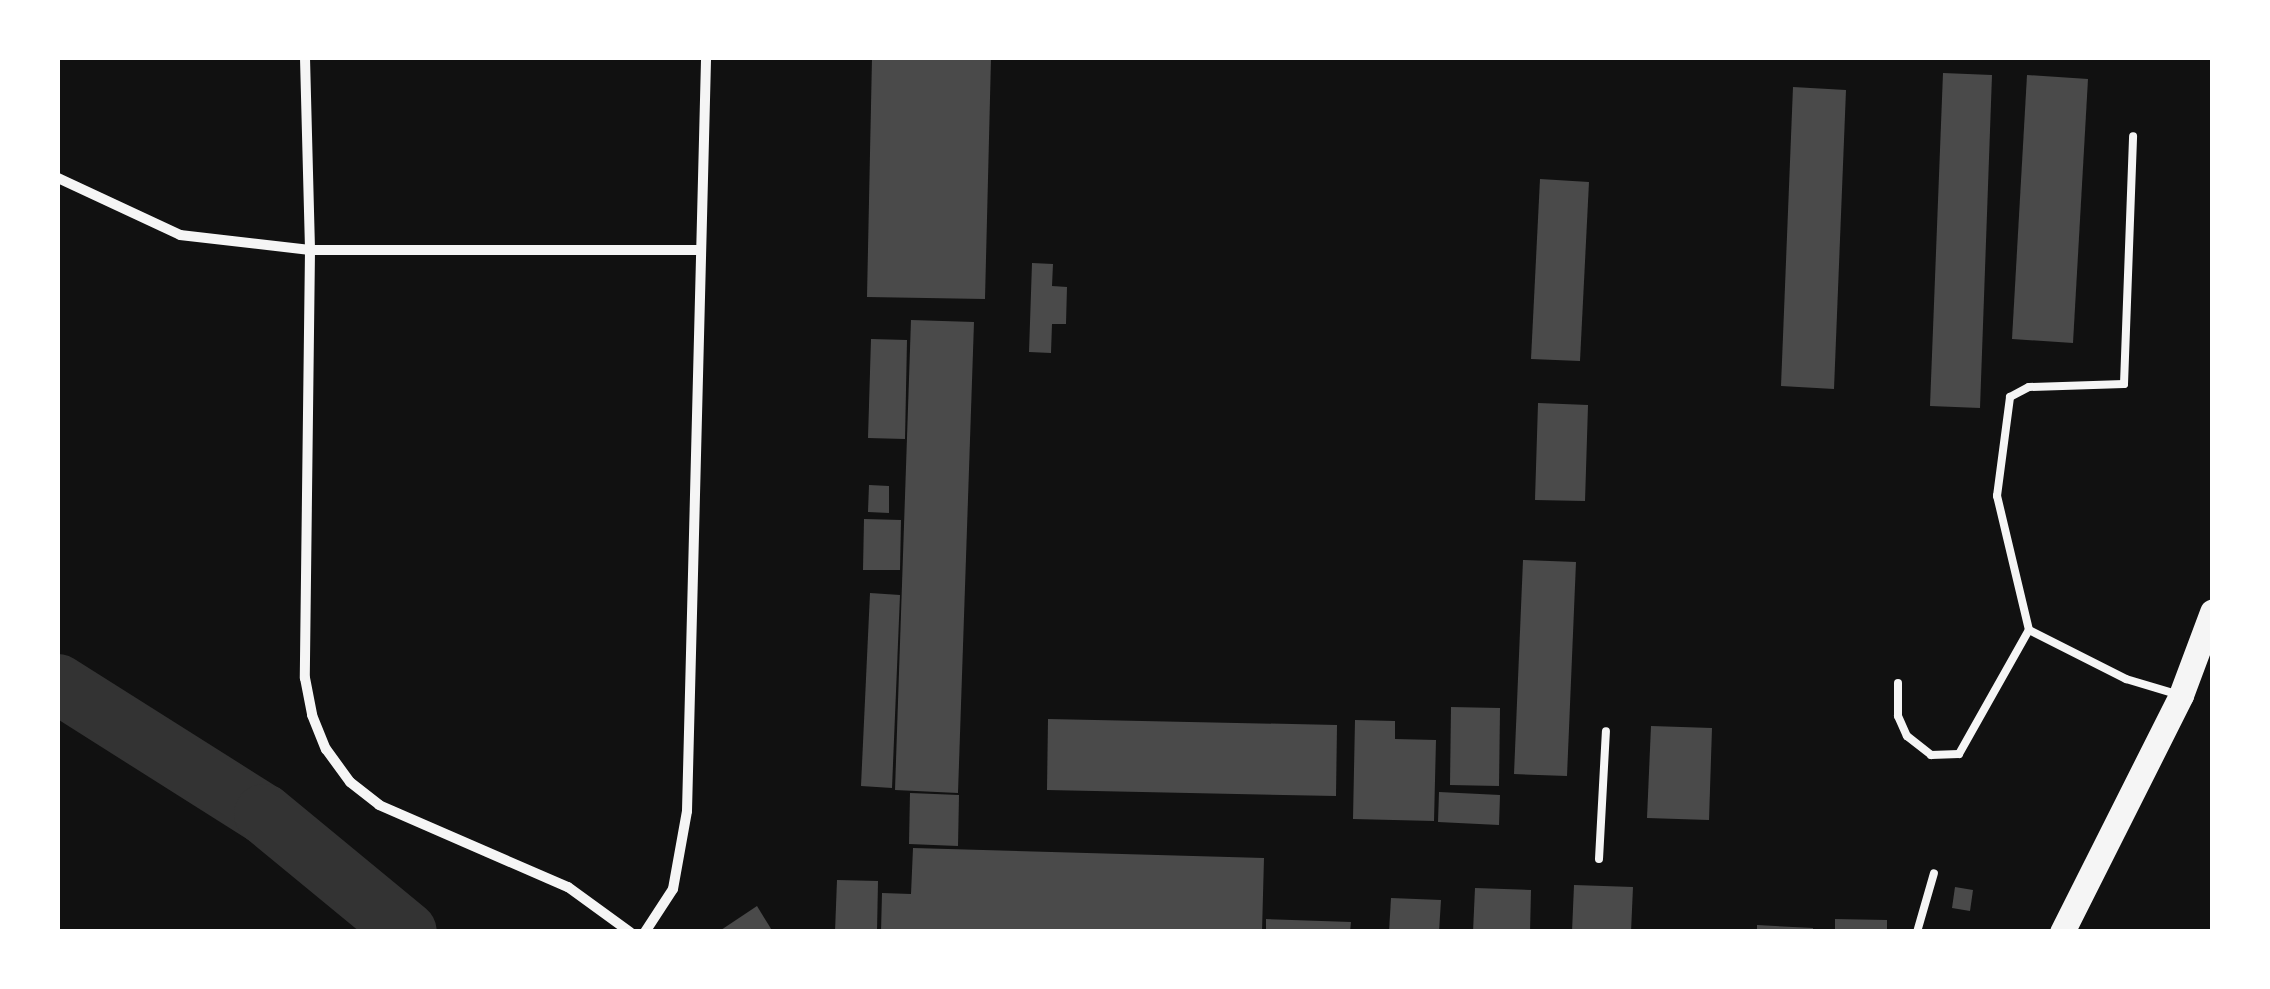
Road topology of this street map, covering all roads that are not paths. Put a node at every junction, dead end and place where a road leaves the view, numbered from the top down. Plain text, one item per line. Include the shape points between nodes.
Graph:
1 (305, 58) edge
2 (706, 58) edge
3 (2134, 136) dead end
4 (58, 178) edge
5 (310, 250) junction
6 (700, 250) junction
7 (2212, 612) edge
8 (2029, 630) junction
9 (1898, 683) dead end
10 (2181, 695) junction
11 (1606, 731) dead end
12 (1600, 860) dead end
13 (1934, 874) dead end
14 (630, 932) edge
15 (645, 932) edge
16 (1917, 932) edge
17 (2062, 932) edge

1 - 5 street
2 - 6 street
3 - 8 lane via 2124,384 2029,387 2010,398 1997,496
4 - 5 street via 180,235
5 - 6 street
5 - 14 street via 305,678 326,749 350,782 379,805 568,887
6 - 15 street via 687,811 672,889
7 - 10 main road
8 - 9 lane via 1959,754 1931,755 1906,736
8 - 10 lane via 2126,679
10 - 17 main road
11 - 12 lane
13 - 16 lane

